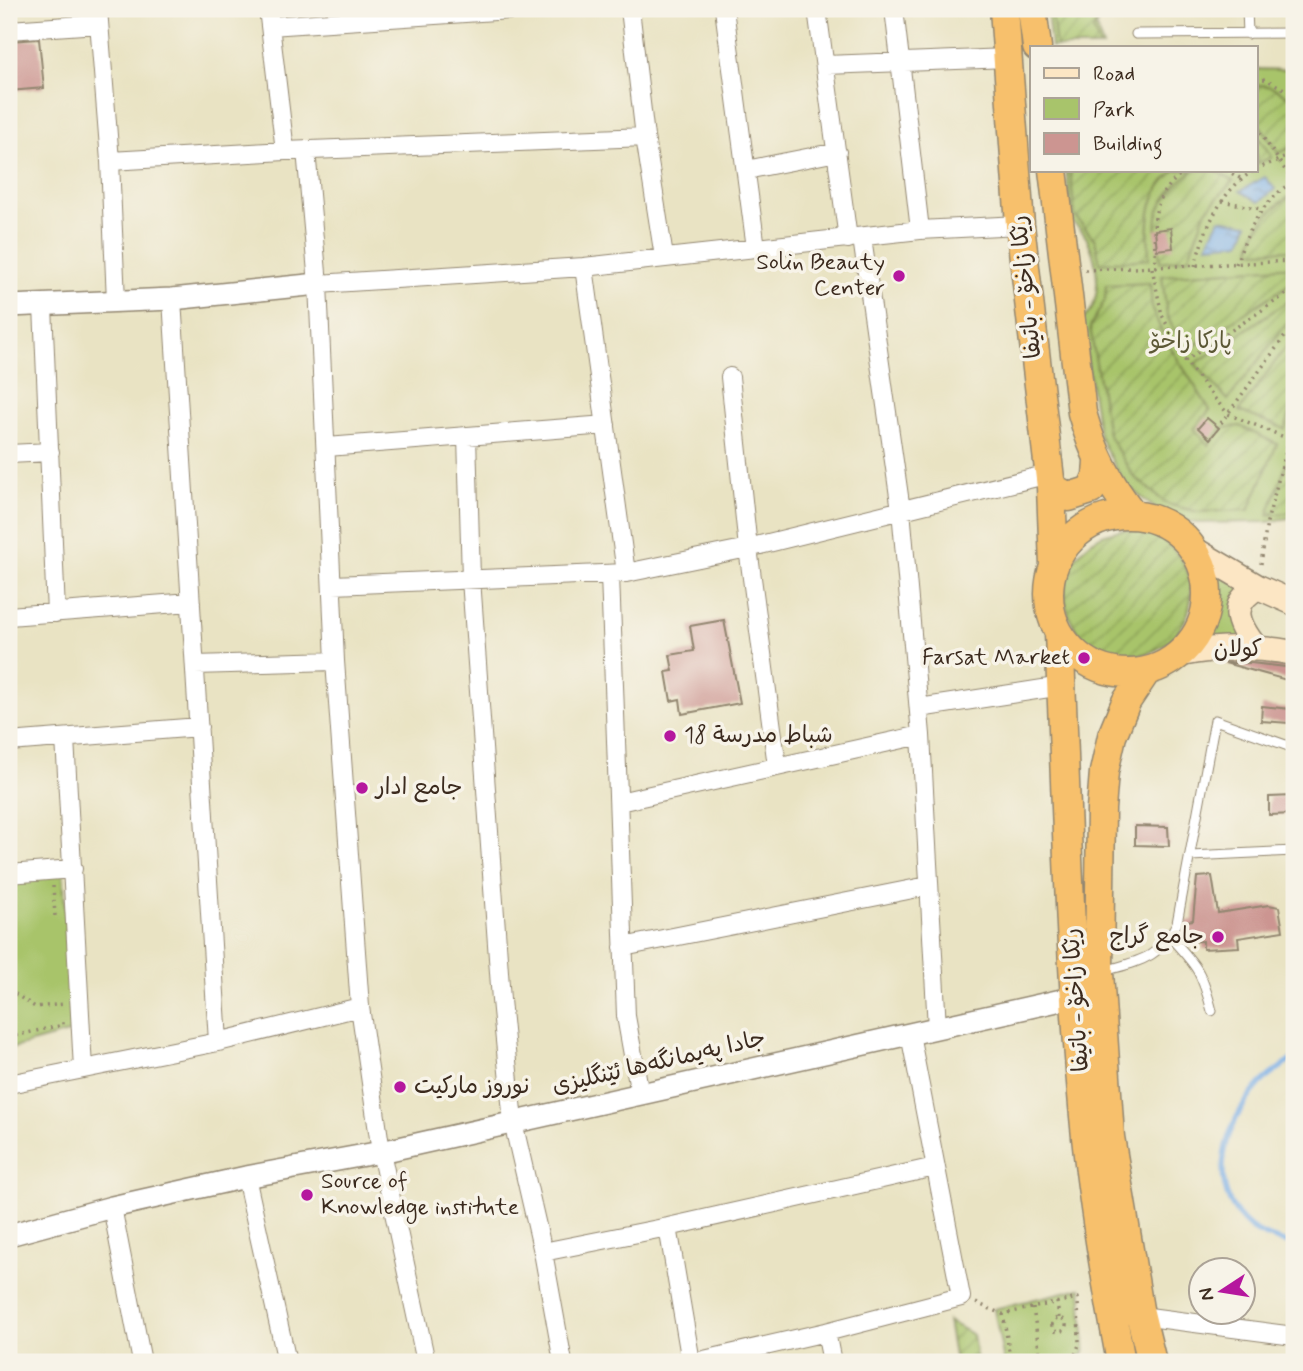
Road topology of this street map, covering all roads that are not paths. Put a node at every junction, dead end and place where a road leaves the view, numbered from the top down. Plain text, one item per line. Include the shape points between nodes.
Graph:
1 (527, 9) edge
2 (630, 9) edge
3 (724, 9) edge
4 (817, 9) edge
5 (894, 9) edge
6 (1004, 9) edge
7 (1032, 9) edge
8 (1247, 9) edge
9 (98, 16) edge
10 (269, 17) edge
11 (9, 30) edge
12 (1294, 33) edge
13 (1136, 34) dead end
14 (1248, 34) junction
15 (1037, 46) edge
16 (1008, 58) junction
17 (899, 61) junction
18 (826, 65) junction
19 (645, 137) junction
20 (285, 150) junction
21 (306, 150) junction
22 (837, 152) junction
23 (110, 161) junction
24 (746, 170) junction
25 (1053, 172) edge
26 (1020, 225) junction
27 (920, 230) junction
28 (855, 239) junction
29 (755, 248) junction
30 (664, 257) junction
31 (584, 267) junction
32 (318, 284) junction
33 (172, 299) junction
34 (116, 301) junction
35 (9, 306) edge
36 (43, 306) junction
37 (730, 377) dead end
38 (606, 425) junction
39 (467, 436) junction
40 (327, 447) junction
41 (50, 452) junction
42 (9, 454) edge
43 (1098, 461) junction
44 (1050, 480) junction
45 (901, 510) junction
46 (1133, 514) junction
47 (748, 548) junction
48 (1195, 550) junction
49 (1054, 566) junction
50 (618, 574) junction
51 (471, 579) junction
52 (332, 585) junction
53 (1258, 587) junction
54 (191, 602) junction
55 (1294, 603) edge
56 (56, 613) junction
57 (9, 616) edge
58 (1059, 634) junction
59 (1255, 648) junction
60 (1294, 653) edge
61 (1181, 654) junction
62 (335, 661) junction
63 (195, 665) junction
64 (1146, 672) junction
65 (1062, 686) junction
66 (919, 708) junction
67 (199, 727) junction
68 (921, 735) junction
69 (65, 738) junction
70 (9, 742) edge
71 (1294, 748) edge
72 (777, 766) junction
73 (619, 802) junction
74 (1294, 851) edge
75 (1190, 856) junction
76 (73, 869) junction
77 (9, 874) edge
78 (928, 886) junction
79 (1170, 937) junction
80 (623, 947) junction
81 (1099, 972) junction
82 (1075, 997) junction
83 (360, 1007) junction
84 (1212, 1011) dead end
85 (937, 1028) junction
86 (910, 1034) junction
87 (218, 1042) junction
88 (83, 1069) junction
89 (9, 1084) edge
90 (640, 1094) junction
91 (513, 1122) junction
92 (381, 1152) junction
93 (935, 1167) junction
94 (246, 1177) junction
95 (112, 1207) junction
96 (668, 1227) junction
97 (9, 1235) edge
98 (543, 1252) junction
99 (1112, 1312) junction
100 (1141, 1316) junction
101 (826, 1332) junction
102 (1294, 1336) edge
103 (142, 1362) edge
104 (286, 1362) edge
105 (426, 1362) edge
106 (563, 1362) edge
107 (693, 1362) edge
108 (832, 1362) edge
109 (1100, 1362) edge
110 (1121, 1362) edge
111 (1152, 1362) edge

1 - 10 street
2 - 19 street
3 - 24 street
4 - 18 street
5 - 17 street
6 - 16 highway, رێکا زاخۆ - باتیفا
7 - 15 highway
8 - 14 lane
9 - 11 street
9 - 23 street
10 - 20 street
12 - 14 lane
13 - 14 lane
16 - 17 street
16 - 26 highway, رێکا زاخۆ - باتیفا
17 - 18 street
17 - 27 street
18 - 22 street
19 - 21 street
19 - 30 street
20 - 21 street
20 - 23 street
21 - 32 street
22 - 24 street
22 - 28 street
23 - 34 street
24 - 29 street
25 - 43 highway, رێکا زاخۆ - باتیفا via 1082,414
26 - 27 street
26 - 44 highway, رێکا زاخۆ - باتیفا
27 - 28 street
28 - 29 street
28 - 45 street
29 - 30 street
30 - 31 street
31 - 32 street
31 - 38 street
32 - 33 street
32 - 40 street
33 - 34 street
33 - 54 street
34 - 36 street
35 - 36 street
36 - 41 street
37 - 47 street
38 - 39 street
38 - 50 street
39 - 40 street
39 - 51 street
40 - 52 street
41 - 42 street
41 - 56 street
43 - 44 highway via 1091,490 1069,497
43 - 46 highway, رێکا زاخۆ - باتیفا
44 - 45 street
44 - 49 highway, رێکا زاخۆ - باتیفا
45 - 47 street
45 - 66 street
46 - 48 highway via 1178,532
46 - 49 highway via 1108,517 1085,527 1066,544
47 - 50 street
47 - 72 street
48 - 53 main road
48 - 61 highway via 1208,593 1196,636
49 - 58 highway via 1049,589
50 - 51 street
50 - 73 street
51 - 52 street
51 - 91 street via 500,1000
52 - 62 street
53 - 55 main road
53 - 59 main road via 1241,599 1238,610 1244,632
54 - 56 street
54 - 63 street
56 - 57 street
58 - 64 highway via 1088,663 1106,671
58 - 65 highway, رێکا زاخۆ - باتیفا
59 - 60 main road, كولان
59 - 61 main road, كولان
61 - 64 highway
62 - 63 street
62 - 83 street
63 - 67 street
64 - 81 highway, رێکا زاخۆ - باتیفا via 1126,702 1104,772
65 - 66 street
65 - 82 highway, رێکا زاخۆ - باتیفا
66 - 68 street
67 - 69 street
67 - 87 street
68 - 72 street
68 - 78 street
69 - 70 street
69 - 76 street
71 - 75 lane via 1215,720
72 - 73 street
73 - 80 street
74 - 75 lane
75 - 79 lane via 1181,909
76 - 77 street
76 - 88 street
78 - 80 street
78 - 85 street
79 - 81 lane via 1147,958
79 - 84 lane via 1204,979
80 - 90 street via 626,1016
81 - 100 highway, رێکا زاخۆ - باتیفا via 1110,1137
82 - 85 street, جادا په‌يمانگه‌ها ئێنگليزى
82 - 99 highway, رێکا زاخۆ - باتیفا via 1086,1138
83 - 87 street
83 - 92 street
85 - 86 street, جادا په‌يمانگه‌ها ئێنگليزى
86 - 90 street, جادا په‌يمانگه‌ها ئێنگليزى
86 - 93 street
87 - 88 street
88 - 89 street
90 - 91 street, جادا په‌يمانگه‌ها ئێنگليزى
91 - 92 street, جادا په‌يمانگه‌ها ئێنگليزى
91 - 98 street
92 - 94 street, جادا په‌يمانگه‌ها ئێنگليزى
92 - 105 street
93 - 96 street
93 - 101 street via 961,1297
94 - 95 street, جادا په‌يمانگه‌ها ئێنگليزى
94 - 104 street
95 - 97 street, جادا په‌يمانگه‌ها ئێنگليزى
95 - 103 street
96 - 98 street
96 - 107 street
98 - 106 street
99 - 109 highway
99 - 110 highway, رێکا زاخۆ - باتیفا
100 - 102 street
100 - 111 highway, رێکا زاخۆ - باتیفا
101 - 107 street
101 - 108 street

